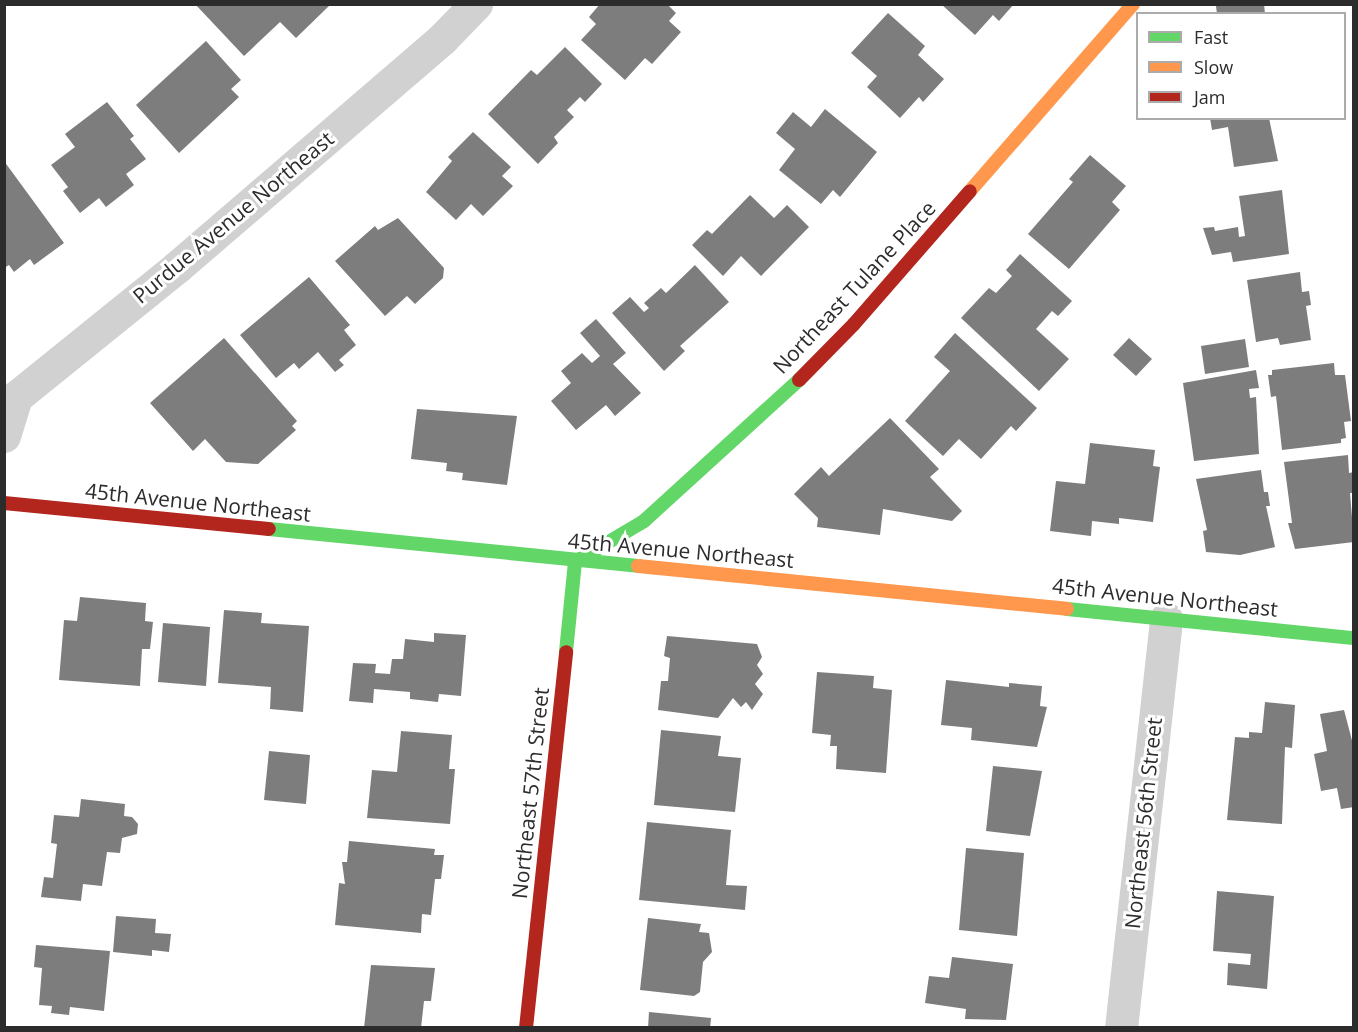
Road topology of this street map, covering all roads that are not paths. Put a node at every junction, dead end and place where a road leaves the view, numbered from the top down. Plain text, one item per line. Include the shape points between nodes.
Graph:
1 (476, 4) edge
2 (1133, 4) edge
3 (4, 436) edge
4 (4, 503) edge
5 (575, 562) junction
6 (1166, 618) junction
7 (1353, 638) edge
8 (526, 1028) edge
9 (1121, 1028) edge

1 - 3 street, Purdue Avenue Northeast via 442,39 177,267 16,398
2 - 5 street, Northeast Tulane Place via 854,324 809,370 644,521
4 - 5 street, 45th Avenue Northeast
5 - 6 street, 45th Avenue Northeast
5 - 8 street, Northeast 57th Street
6 - 7 street, 45th Avenue Northeast
6 - 9 street, Northeast 56th Street

